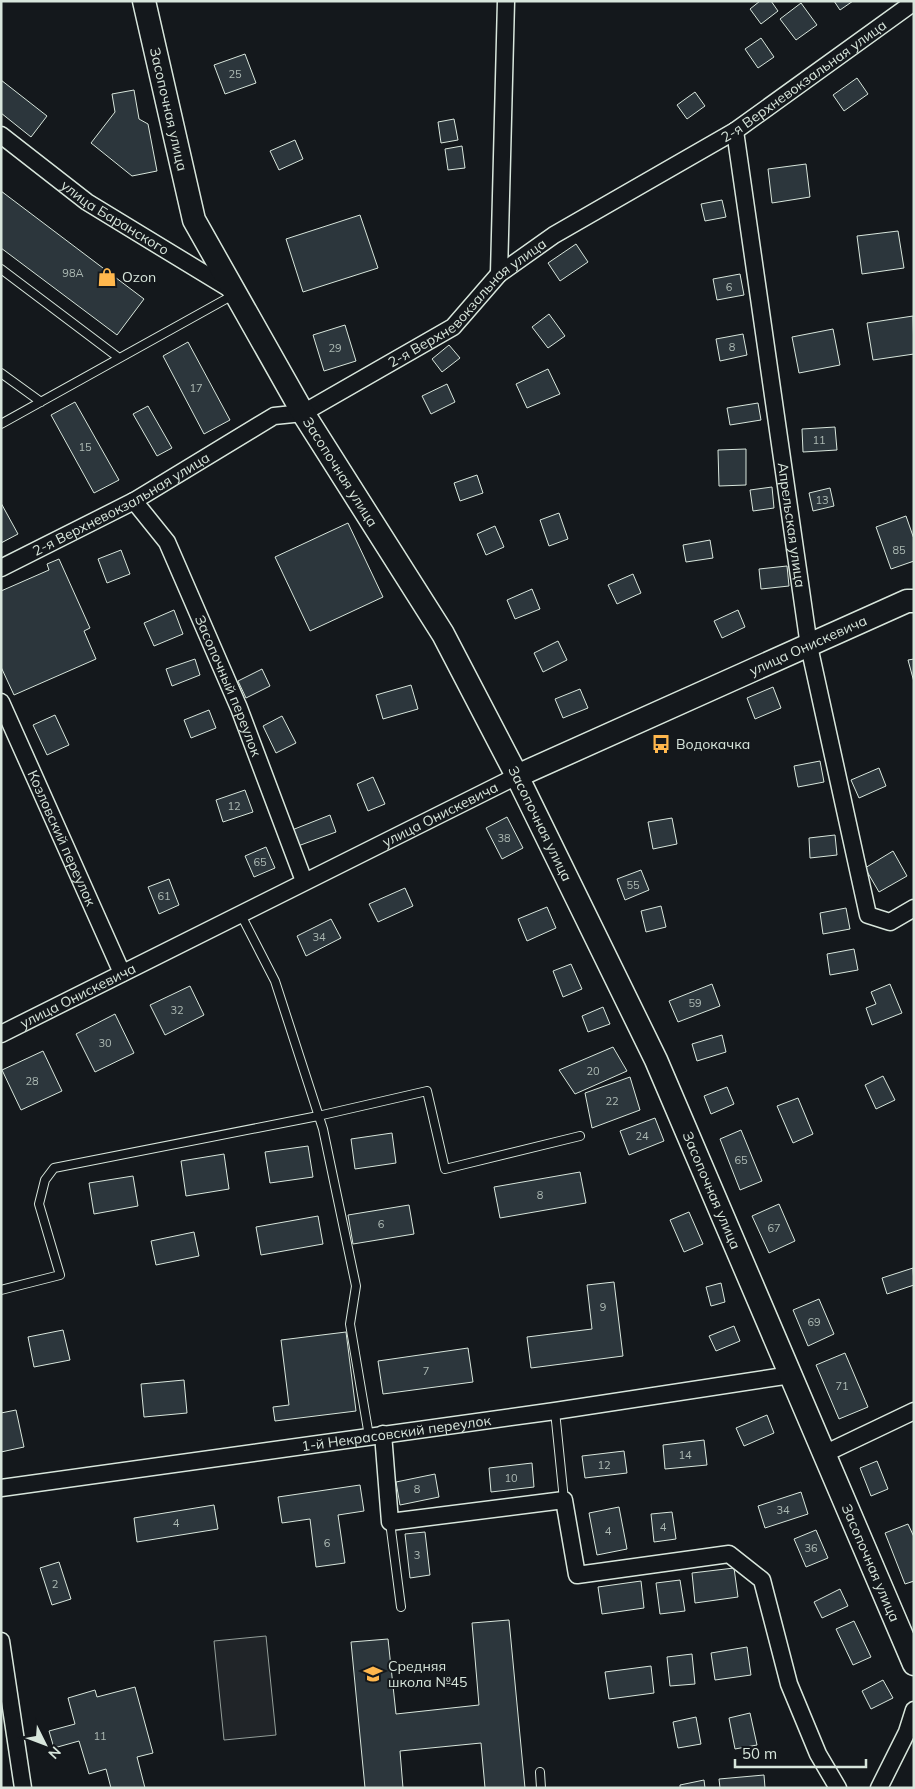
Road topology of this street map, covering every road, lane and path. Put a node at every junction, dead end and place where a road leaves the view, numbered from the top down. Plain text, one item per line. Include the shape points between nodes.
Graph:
1 (144, 1) edge
2 (506, 1) edge
3 (914, 2) edge
4 (735, 131) junction
5 (1, 135) edge
6 (1, 269) edge
7 (498, 274) junction
8 (236, 293) junction
9 (119, 358) junction
10 (1, 372) edge
11 (41, 402) junction
12 (303, 413) junction
13 (1, 424) edge
14 (134, 501) junction
15 (1, 568) edge
16 (914, 601) edge
17 (809, 646) junction
18 (1, 702) edge
19 (517, 776) junction
20 (304, 881) junction
21 (914, 908) edge
22 (240, 913) junction
23 (122, 973) junction
24 (1, 1034) edge
25 (318, 1116) junction
26 (580, 1136) dead end
27 (1, 1290) edge
28 (791, 1375) junction
29 (555, 1411) junction
30 (914, 1411) edge
31 (376, 1435) junction
32 (824, 1454) junction
33 (1, 1488) edge
34 (564, 1500) junction
35 (390, 1522) junction
36 (401, 1607) dead end
37 (1, 1641) edge
38 (914, 1664) edge
39 (914, 1710) edge
40 (540, 1772) dead end
41 (23, 1788) edge
42 (541, 1788) edge
43 (838, 1788) edge
44 (879, 1788) edge

1 - 8 street, Засопочная улица via 194,220
2 - 7 street
3 - 4 street, 2-я Верхневокзальная улица
4 - 7 street, 2-я Верхневокзальная улица via 554,235
4 - 17 street, Апрельская улица
5 - 8 street, улица Баранского via 86,202
6 - 9 lane
7 - 12 street, 2-я Верхневокзальная улица via 453,327
8 - 9 lane
8 - 12 street, Засопочная улица
9 - 11 lane
10 - 11 lane
11 - 13 lane
12 - 14 street, 2-я Верхневокзальная улица via 274,416
12 - 19 street, Засопочная улица via 442,634
14 - 15 street, 2-я Верхневокзальная улица
14 - 20 street, Засопочный переулок via 167,542 239,708
16 - 17 street, улица Онискевича via 907,601
17 - 19 street, улица Онискевича
17 - 21 street, Апрельская улица via 868,915 890,922
18 - 23 street, Козловский переулок
19 - 20 street, улица Онискевича
19 - 28 street, Засопочная улица via 656,1060
20 - 22 street, улица Онискевича
22 - 23 street, улица Онискевича
22 - 25 lane via 275,981
23 - 24 street, улица Онискевича
25 - 26 lane via 427,1092 445,1169
25 - 27 lane via 54,1168 45,1180 39,1204 60,1275
25 - 31 lane via 356,1286 350,1324
28 - 29 street, 1-й Некрасовский переулок
28 - 32 street, Засопочная улица
29 - 31 street, 1-й Некрасовский переулок
29 - 34 lane
30 - 32 street
31 - 33 street, 1-й Некрасовский переулок
31 - 35 street
32 - 38 street, Засопочная улица
34 - 35 street
34 - 43 street via 577,1575 729,1554 762,1580 789,1684 818,1754
35 - 36 lane
37 - 41 street
39 - 44 street via 908,1732
40 - 42 lane

